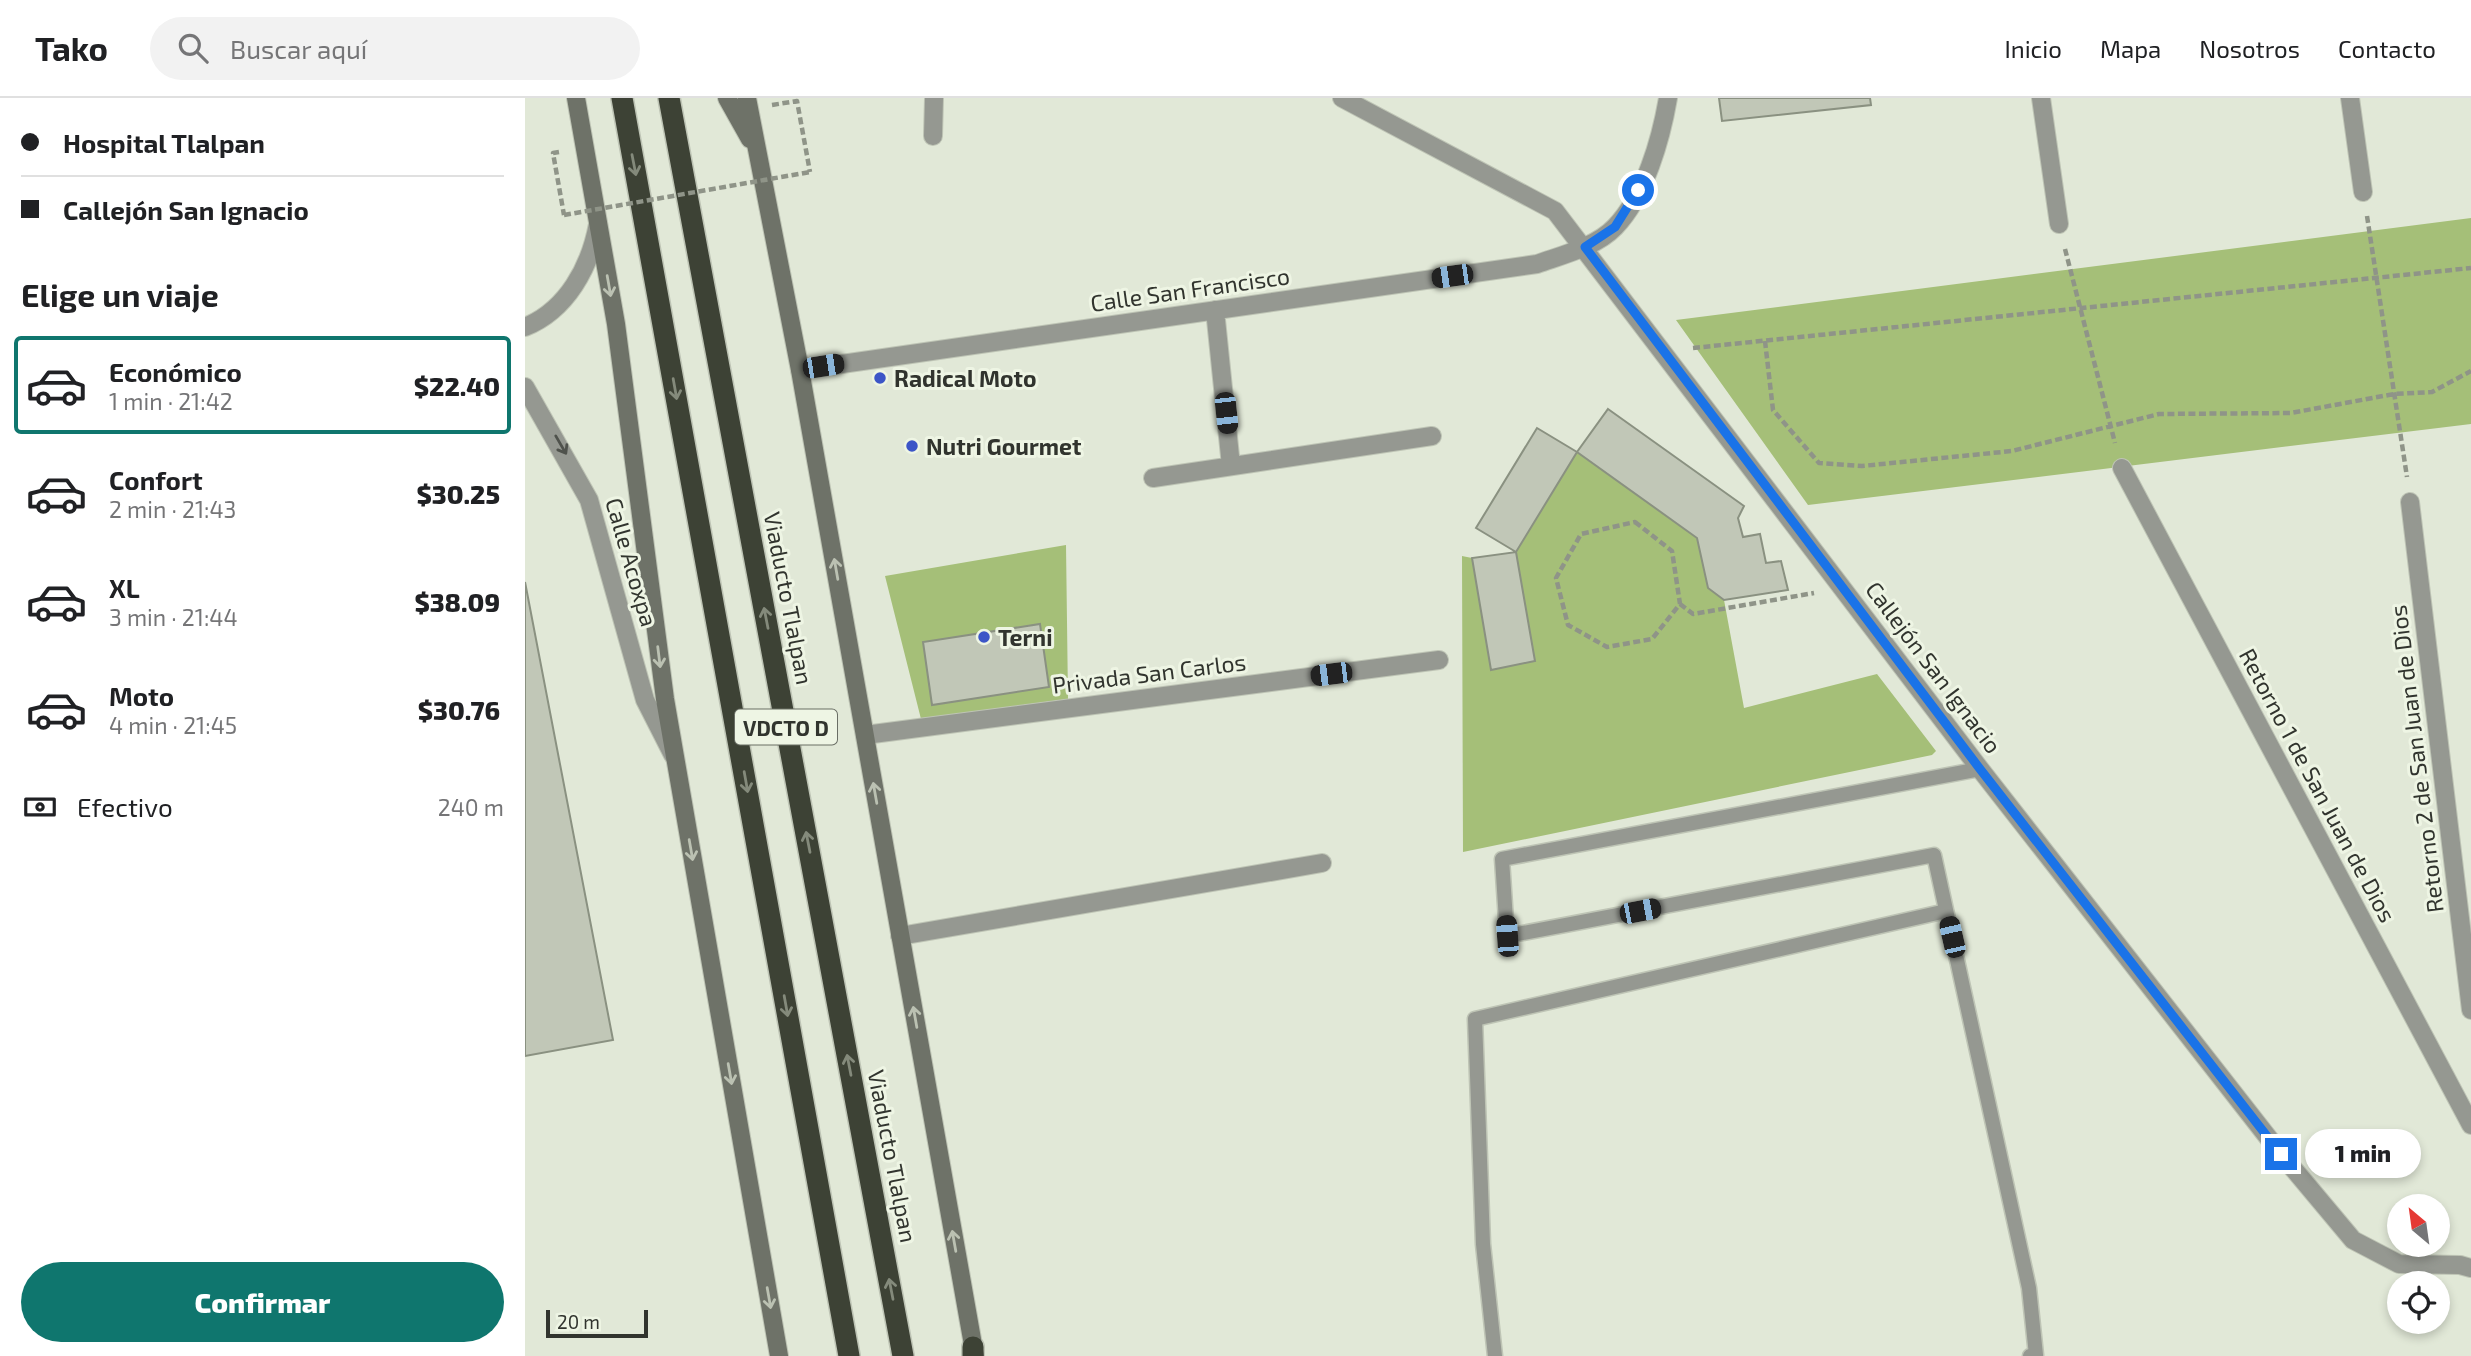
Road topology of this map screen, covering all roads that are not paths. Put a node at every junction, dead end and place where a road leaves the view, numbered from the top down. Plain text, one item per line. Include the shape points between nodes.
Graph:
1 (576, 98) edge
2 (622, 98) edge
3 (669, 98) edge
4 (727, 98) edge
5 (747, 98) edge
6 (934, 98) edge
7 (1342, 98) edge
8 (1668, 98) edge
9 (2041, 98) edge
10 (2350, 98) edge
11 (933, 136) dead end
12 (757, 152) junction
13 (2363, 192) road end
14 (598, 224) junction
15 (2059, 224) road end
16 (1585, 247) junction
17 (1215, 310) junction
18 (525, 327) edge
19 (800, 370) junction
20 (525, 387) edge
21 (1432, 436) dead end
22 (1231, 466) junction
23 (2122, 468) road end
24 (1153, 478) dead end
25 (2410, 502) road end
26 (1439, 660) dead end
27 (865, 735) junction
28 (675, 759) junction
29 (1980, 769) junction
30 (1322, 863) dead end
31 (1946, 911) junction
32 (900, 936) junction
33 (2471, 1010) edge
34 (2471, 1125) edge
35 (2471, 1268) edge
36 (974, 1353) edge
37 (779, 1356) edge
38 (849, 1356) edge
39 (903, 1356) edge
40 (1495, 1356) edge
41 (2030, 1356) edge

1 - 14 main road
2 -> 38 highway, VDCTO D
39 -> 3 highway, Viaducto Tlalpan / VDCTO D
4 - 12 main road
5 - 12 main road, Viaducto Tlalpan
6 - 11 street
7 - 16 street, Callejón San Ignacio via 1555,211
8 - 16 street, Calle San Francisco via 1650,172 1615,227
9 - 15 street
10 - 13 street
12 - 19 main road, Viaducto Tlalpan
14 - 18 street via 589,261 569,293
14 -> 28 main road via 616,324
16 - 17 street, Calle San Francisco via 1531,265
16 - 29 street, Callejón San Ignacio
17 - 19 street, Calle San Francisco
17 - 22 street
27 -> 19 main road, Viaducto Tlalpan
20 -> 28 street, Calle Acoxpa via 589,500 645,701
21 - 22 street
22 - 24 street
23 - 34 street, Retorno 1 de San Juan de Dios
25 - 33 street, Retorno 2 de San Juan de Dios
26 - 27 street, Privada San Carlos
32 -> 27 main road, Viaducto Tlalpan
28 -> 37 main road
29 - 31 lane via 1502,859 1507,936 1934,855
29 - 35 street, Callejón San Ignacio via 2353,1240 2399,1264
30 - 32 street
31 - 40 lane via 1475,1019 1483,1244
31 - 41 lane via 2029,1288 2036,1355
36 -> 32 main road, Viaducto Tlalpan

